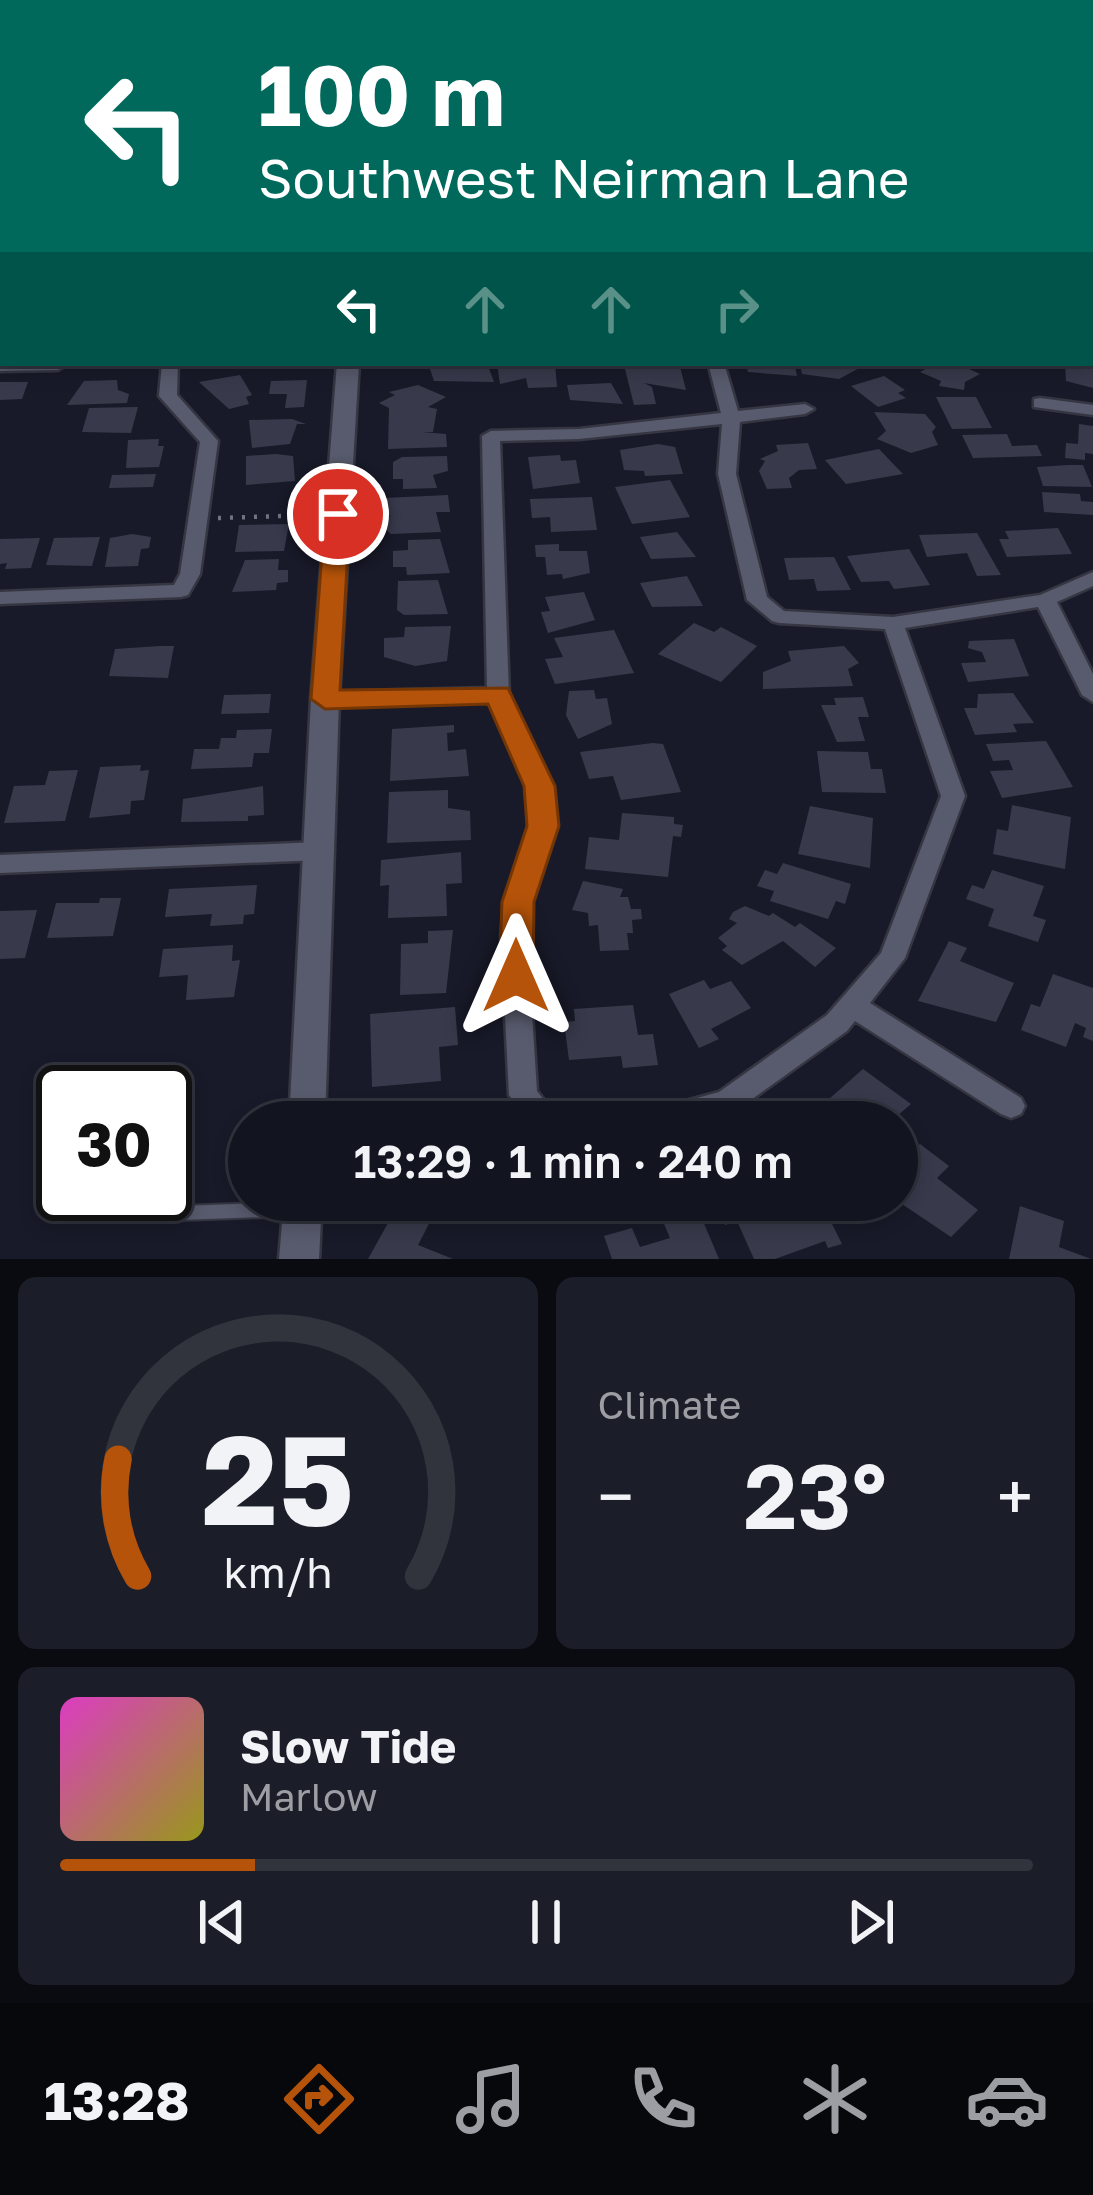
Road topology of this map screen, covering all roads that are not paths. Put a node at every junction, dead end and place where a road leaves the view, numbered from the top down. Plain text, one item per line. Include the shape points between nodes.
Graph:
1 (170, 366) edge
2 (347, 366) edge
3 (717, 366) edge
4 (1040, 403) dead end
5 (805, 409) dead end
6 (1093, 410) edge
7 (731, 416) junction
8 (1093, 578) edge
9 (0, 598) edge
10 (1045, 600) junction
11 (893, 623) junction
12 (498, 695) junction
13 (1093, 695) edge
14 (325, 699) junction
15 (320, 851) junction
16 (0, 864) edge
17 (853, 1006) junction
18 (308, 1101) edge
19 (528, 1101) edge
20 (728, 1101) edge
21 (1011, 1106) dead end
22 (228, 1209) edge
23 (192, 1211) edge
24 (301, 1221) edge
25 (299, 1259) edge

1 - 9 street via 168,396 209,441 181,591
2 - 14 street
3 - 7 street
4 - 6 street
5 - 7 street
7 - 11 street via 727,474 757,600 778,616
7 - 12 street via 490,436
8 - 10 street
10 - 11 street
10 - 13 street
11 - 17 street via 952,796 892,958
12 - 14 street
12 - 19 street via 539,786 543,826 514,936
14 - 15 street
15 - 16 street
15 - 18 street
17 - 20 street
17 - 21 street
22 - 23 lane
24 - 25 street

